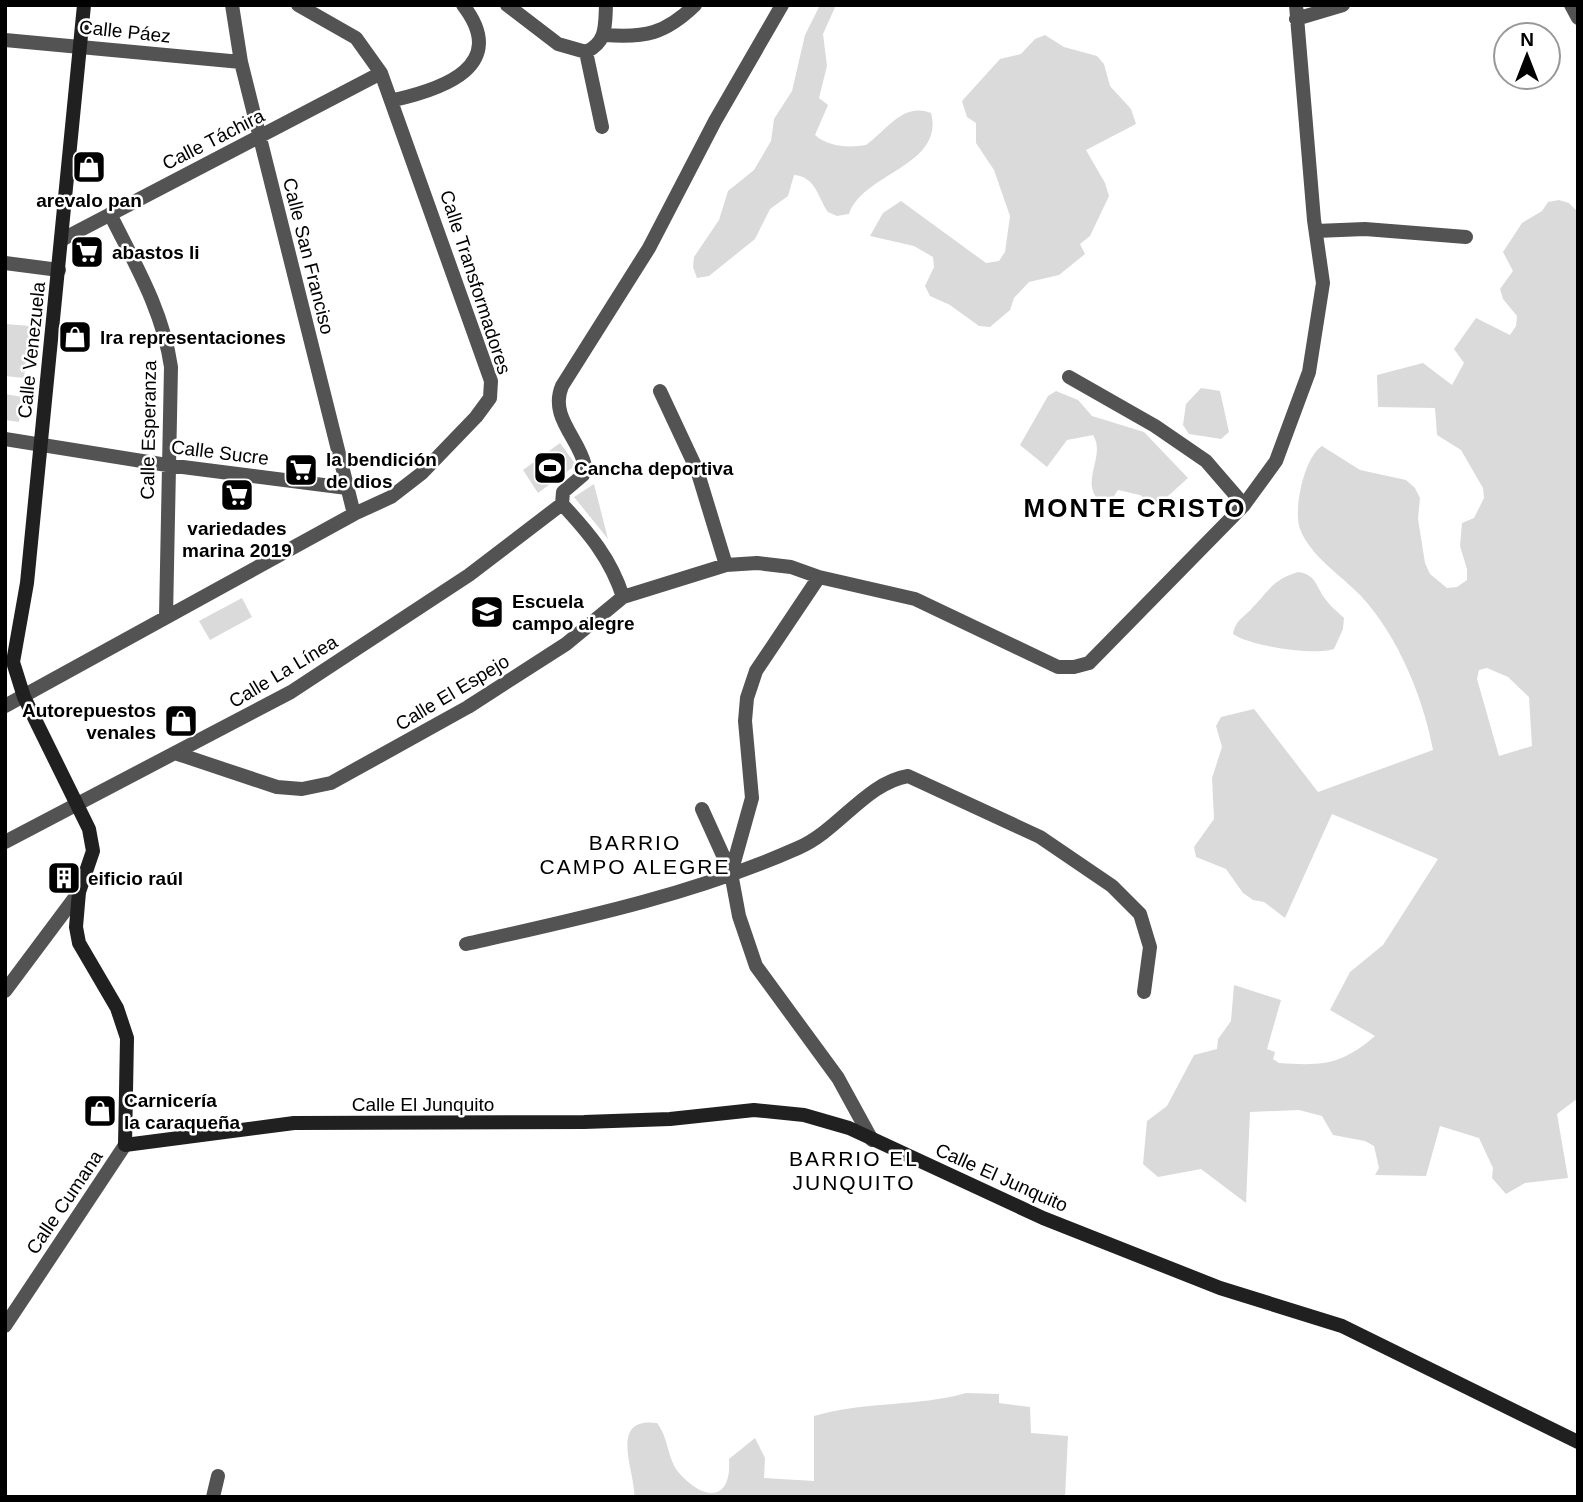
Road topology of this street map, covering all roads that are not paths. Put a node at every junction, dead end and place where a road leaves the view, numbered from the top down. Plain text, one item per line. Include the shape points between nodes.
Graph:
1 (84, 5) edge
2 (232, 5) edge
3 (298, 5) edge
4 (463, 5) edge
5 (507, 5) edge
6 (606, 5) edge
7 (695, 5) edge
8 (782, 5) edge
9 (1343, 5) edge
10 (1571, 5) edge
11 (1296, 12) edge
12 (1578, 18) edge
13 (605, 35) junction
14 (5, 40) edge
15 (79, 46) junction
16 (586, 52) junction
17 (241, 62) junction
18 (382, 73) junction
19 (394, 100) junction
20 (602, 127) dead end
21 (260, 136) junction
22 (110, 214) junction
23 (1316, 231) junction
24 (1466, 237) dead end
25 (63, 239) junction
26 (5, 263) edge
27 (59, 270) junction
28 (1069, 377) dead end
29 (660, 390) dead end
30 (5, 439) edge
31 (41, 444) junction
32 (167, 465) junction
33 (347, 488) junction
34 (562, 504) junction
35 (1244, 505) junction
36 (354, 514) junction
37 (726, 565) junction
38 (819, 577) junction
39 (623, 597) junction
40 (166, 617) junction
41 (5, 648) edge
42 (13, 662) junction
43 (24, 697) junction
44 (5, 706) edge
45 (178, 754) junction
46 (76, 807) junction
47 (702, 808) dead end
48 (5, 842) edge
49 (731, 873) junction
50 (79, 892) junction
51 (466, 944) dead end
52 (5, 991) edge
53 (1144, 992) dead end
54 (872, 1140) junction
55 (125, 1145) junction
56 (5, 1326) edge
57 (1578, 1442) edge
58 (218, 1476) dead end
59 (213, 1497) edge

1 - 15 street, Calle Venezuela
2 - 17 street, Calle San Franciso
3 - 18 street, Calle Transformadores via 356,38
4 - 19 street via 473,18 479,40 477,56 463,74 442,87
5 - 16 street via 558,44
6 - 13 street
7 - 13 street via 656,32 636,37
8 - 34 street, Calle La Línea via 649,248 562,386 559,411 585,466 583,475 563,492
9 - 11 street
10 - 12 street
11 - 23 street
13 - 16 street
14 - 15 street, Calle Páez
15 - 17 street, Calle Páez
15 - 25 street, Calle Venezuela
16 - 20 street
17 - 21 street, Calle San Franciso
18 - 19 street, Calle Transformadores
18 - 21 street, Calle Táchira
19 - 36 street, Calle Transformadores via 491,381 490,398 422,473 391,497
21 - 22 street, Calle Táchira
21 - 33 street, Calle San Franciso
22 - 25 street, Calle Táchira
22 - 32 street, Calle Esperanza via 166,334 171,367
23 - 24 street via 1365,229
23 - 35 street via 1323,283 1309,372 1276,461
25 - 27 street, Calle Venezuela
26 - 27 street
27 - 31 street, Calle Venezuela
28 - 35 street via 1156,426 1206,461
29 - 37 street via 697,470
30 - 31 street, Calle Sucre
31 - 32 street, Calle Sucre
31 - 42 street, Calle Venezuela via 27,583
32 - 33 street, Calle Sucre
32 - 40 street, Calle Esperanza
33 - 36 street, Calle San Franciso
34 - 39 street via 611,565
34 - 45 street, Calle La Línea via 469,575 303,685
35 - 38 street via 1107,646 1089,663 1074,667 1058,667 915,599
36 - 40 street, Calle Transformadores
37 - 38 street via 791,567
37 - 39 street
38 - 49 street via 756,671 747,698 752,798
39 - 45 street, Calle El Espejo via 566,644 468,707 331,783 302,789 277,787
40 - 43 street, Calle Transformadores
41 - 42 street
42 - 43 street, Calle Venezuela
43 - 44 street
43 - 46 street, Calle Venezuela
45 - 46 street, Calle La Línea
46 - 48 street, Calle La Línea
46 - 50 street, Calle Cumana via 89,829 93,851
47 - 49 street
49 - 51 street via 609,912
49 - 53 street via 809,842 891,780 908,776 1040,837 1112,886 1140,914 1150,947
49 - 54 street via 755,966 838,1078
50 - 52 street
50 - 55 street, Calle Cumana via 79,943 117,1008 127,1038
54 - 55 street, Calle El Junquito via 804,1115 754,1111 584,1122 294,1124
54 - 57 street, Calle El Junquito via 1056,1223 1220,1288 1342,1325
55 - 56 street, Calle Cumana
58 - 59 street

